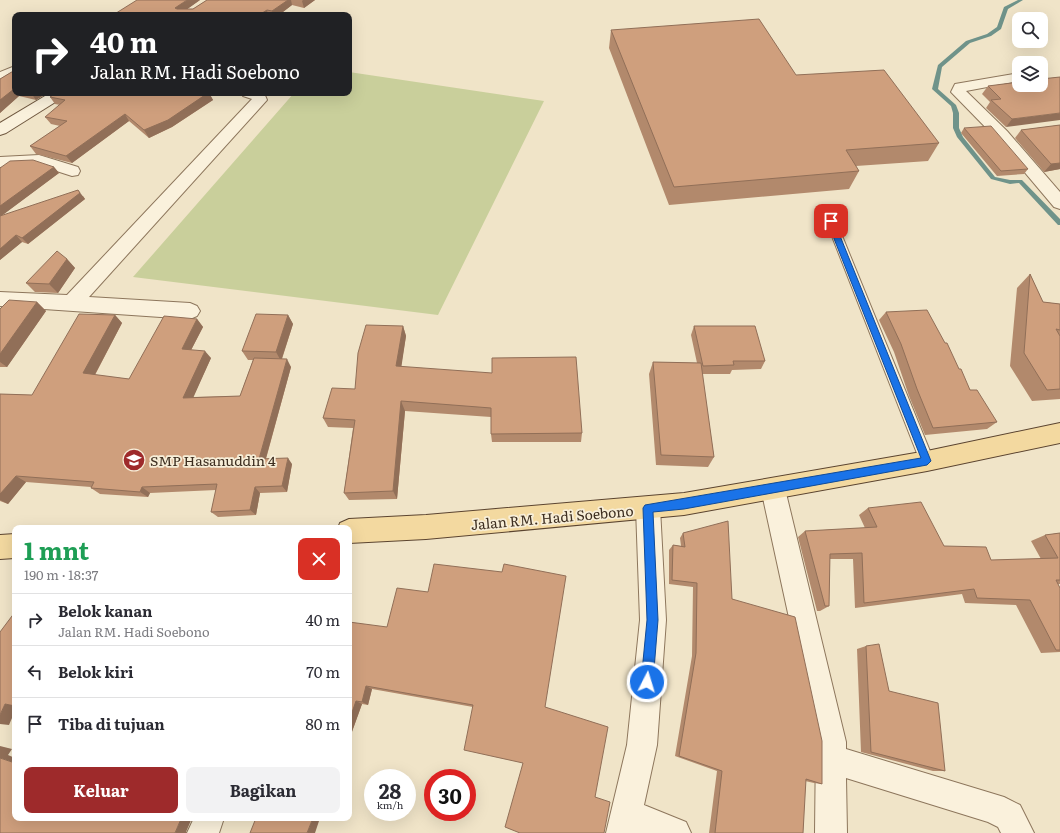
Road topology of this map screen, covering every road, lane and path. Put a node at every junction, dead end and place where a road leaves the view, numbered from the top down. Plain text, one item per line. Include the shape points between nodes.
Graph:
1 (12, 72) edge
2 (0, 78) edge
3 (1012, 78) edge
4 (55, 96) edge
5 (260, 96) edge
6 (0, 130) edge
7 (0, 162) edge
8 (72, 171) dead end
9 (1053, 184) edge
10 (1060, 203) edge
11 (831, 221) dead end
12 (0, 299) edge
13 (72, 303) junction
14 (190, 311) dead end
15 (1060, 433) edge
16 (927, 461) junction
17 (773, 489) junction
18 (648, 508) junction
19 (352, 531) edge
20 (12, 546) edge
21 (0, 547) edge
22 (831, 759) junction
23 (208, 821) edge
24 (624, 823) edge
25 (203, 833) edge
26 (675, 833) edge
27 (831, 833) edge
28 (1018, 833) edge

1 - 2 street
3 - 9 street via 958,89 960,95 1009,133
4 - 6 street
5 - 13 street via 254,107
7 - 8 street via 40,160
9 - 10 street
11 - 16 lane
12 - 13 street
13 - 14 street
15 - 16 main road, Jalan RM. Hadi Soebono
16 - 17 main road, Jalan RM. Hadi Soebono
17 - 18 main road, Jalan RM. Hadi Soebono
17 - 22 street via 831,742
18 - 19 main road, Jalan RM. Hadi Soebono
18 - 24 street via 653,620 642,745
20 - 21 main road
22 - 27 street
22 - 28 street via 993,808 1009,816
23 - 25 street
24 - 26 street

